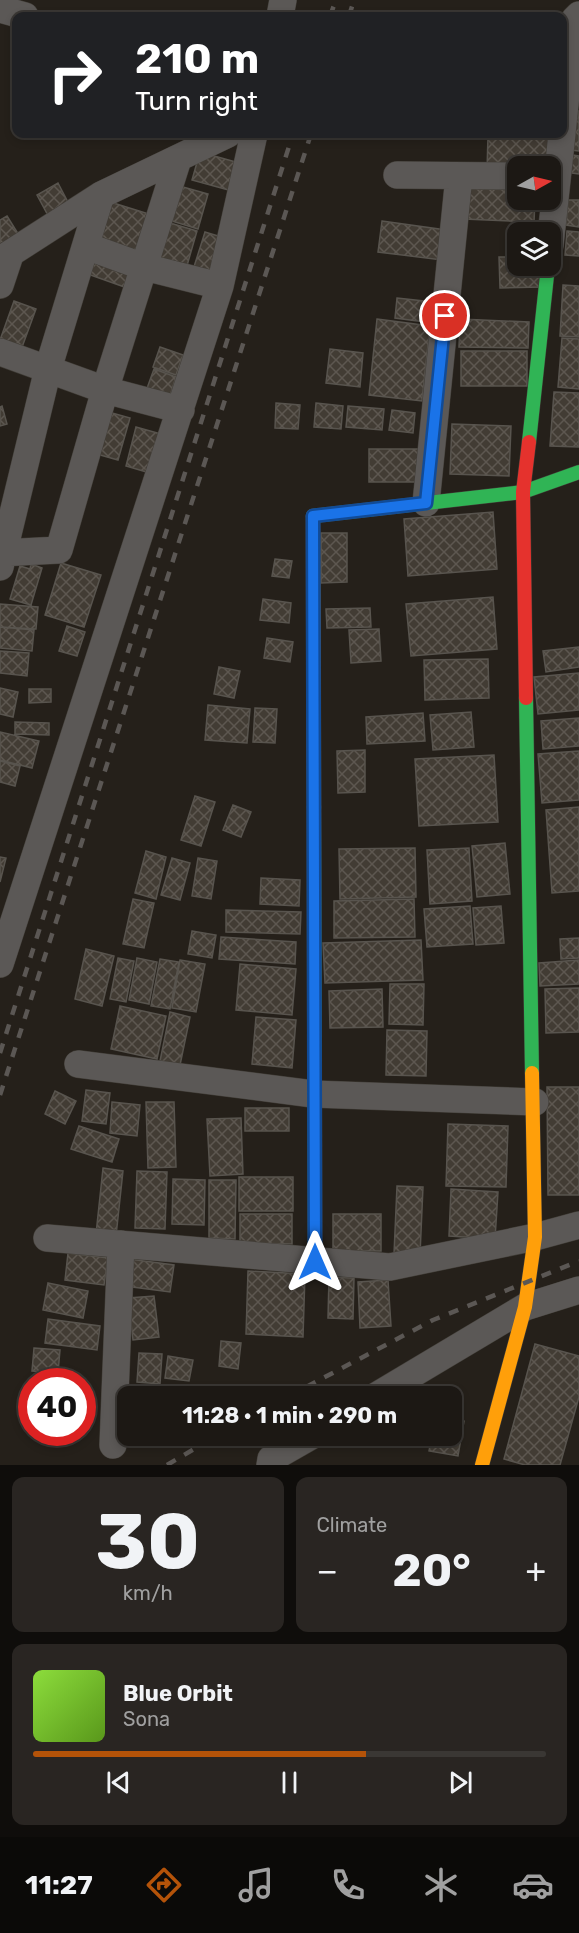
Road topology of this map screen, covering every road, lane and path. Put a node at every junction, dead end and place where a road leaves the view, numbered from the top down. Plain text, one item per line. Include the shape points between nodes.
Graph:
1 (579, 15) edge
2 (567, 86) edge
3 (220, 138) edge
4 (253, 138) edge
5 (561, 138) edge
6 (558, 156) edge
7 (178, 159) junction
8 (397, 175) dead end
9 (459, 176) junction
10 (507, 176) edge
11 (101, 195) junction
12 (86, 246) junction
13 (5, 257) edge
14 (144, 267) junction
15 (547, 276) edge
16 (0, 285) edge
17 (220, 286) junction
18 (0, 352) edge
19 (48, 369) junction
20 (105, 390) junction
21 (180, 410) junction
22 (579, 472) edge
23 (524, 492) junction
24 (426, 503) junction
25 (1, 558) edge
26 (0, 964) edge
27 (78, 1064) dead end
28 (313, 1094) junction
29 (535, 1102) junction
30 (579, 1225) edge
31 (535, 1237) junction
32 (47, 1238) dead end
33 (121, 1245) junction
34 (315, 1262) junction
35 (579, 1290) edge
36 (525, 1307) junction
37 (393, 1386) edge
38 (113, 1445) dead end
39 (293, 1446) edge
40 (270, 1465) edge
41 (482, 1465) edge

1 - 2 street via 574,20
3 - 7 street
4 - 17 street
5 - 6 street
7 - 11 street
7 - 14 street
8 - 9 street
9 - 10 street
9 - 24 street
11 - 12 street
11 - 13 street
12 - 14 street
12 - 19 street
13 - 16 street
14 - 17 street
14 - 20 street
15 - 23 street
17 - 21 street
18 - 19 street
19 - 20 street
19 - 25 street
20 - 21 street
20 - 25 street via 58,550
21 - 26 street
22 - 23 street
23 - 24 street
23 - 29 street
24 - 28 street via 313,516
27 - 28 street
28 - 29 street
28 - 34 street
29 - 31 street
30 - 31 street
31 - 34 street via 390,1267
31 - 36 street
32 - 33 street
33 - 34 street
33 - 38 street
35 - 36 street
36 - 37 street
36 - 41 street
39 - 40 street via 271,1459

